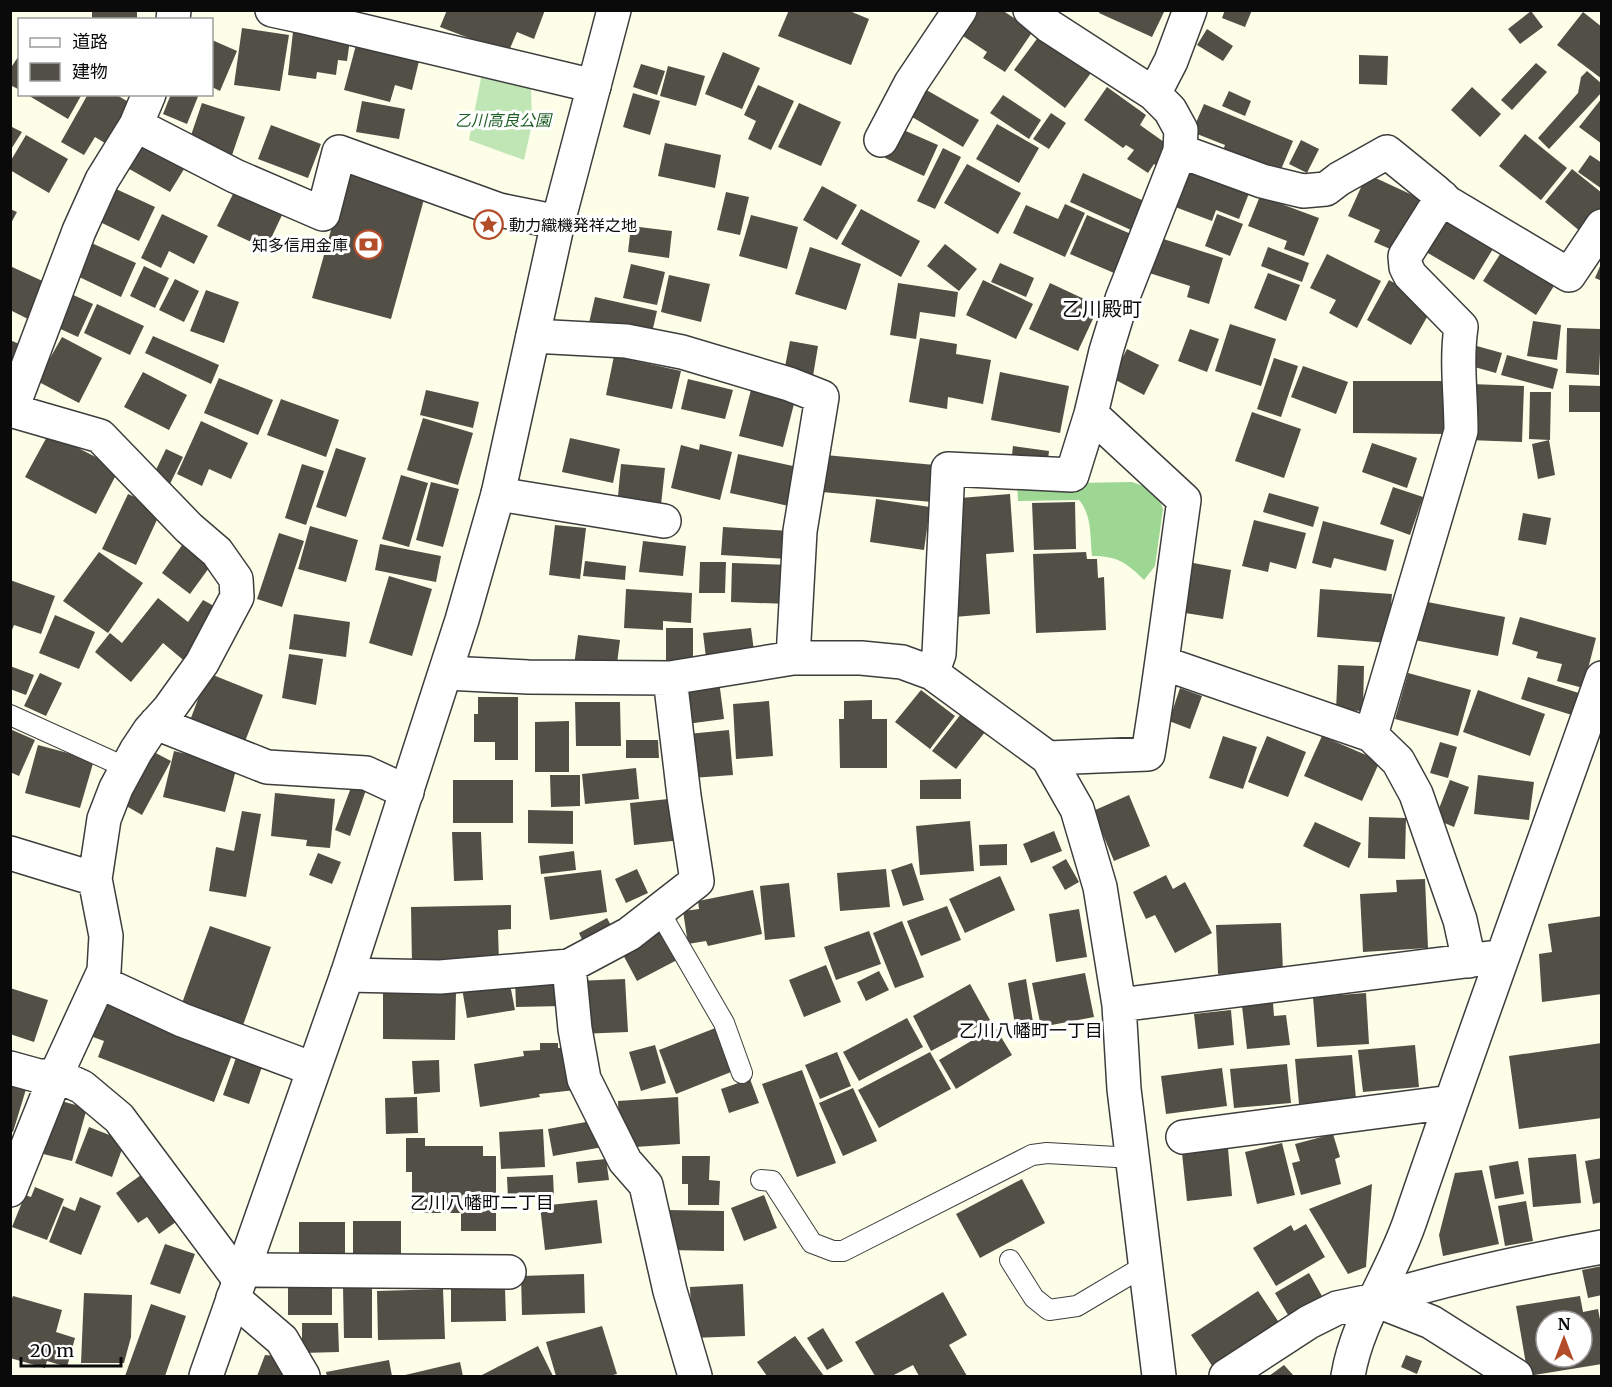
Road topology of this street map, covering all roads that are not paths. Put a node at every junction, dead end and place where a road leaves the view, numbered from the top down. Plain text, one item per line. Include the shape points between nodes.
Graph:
1 (272, 10) edge
2 (614, 10) edge
3 (960, 10) edge
4 (1030, 10) edge
5 (1190, 10) edge
6 (594, 86) junction
7 (1154, 94) junction
8 (148, 96) edge
9 (136, 125) junction
10 (881, 140) dead end
11 (1180, 151) junction
12 (1442, 197) junction
13 (558, 222) junction
14 (1602, 226) edge
15 (533, 336) junction
16 (12, 410) edge
17 (1091, 414) junction
18 (498, 494) junction
19 (664, 521) dead end
20 (793, 658) junction
21 (1163, 663) junction
22 (446, 673) junction
23 (932, 673) junction
24 (670, 678) junction
25 (1602, 678) edge
26 (10, 715) edge
27 (156, 723) junction
28 (1371, 735) junction
29 (1048, 758) junction
30 (127, 768) junction
31 (407, 792) junction
32 (10, 854) edge
33 (95, 879) junction
34 (659, 911) junction
35 (1503, 957) junction
36 (1469, 961) junction
37 (570, 966) junction
38 (347, 975) junction
39 (100, 982) junction
40 (1119, 1005) junction
41 (10, 1068) edge
42 (313, 1069) junction
43 (742, 1073) dead end
44 (56, 1075) junction
45 (1451, 1102) junction
46 (1184, 1137) dead end
47 (1132, 1158) junction
48 (761, 1180) dead end
49 (10, 1190) edge
50 (1602, 1247) edge
51 (1010, 1260) dead end
52 (1146, 1265) junction
53 (509, 1272) dead end
54 (238, 1282) junction
55 (1375, 1300) junction
56 (689, 1374) edge
57 (206, 1377) edge
58 (303, 1377) edge
59 (1159, 1377) edge
60 (1226, 1377) edge
61 (1348, 1377) edge
62 (1516, 1377) edge

1 - 6 street
2 - 6 street
3 - 10 street via 911,83
4 - 7 street
5 - 7 street
6 - 13 street
7 - 11 street via 1170,110 1181,130
8 - 9 street
9 - 13 street via 235,176 323,214 339,152 499,210
9 - 16 street via 102,180
11 - 12 street via 1262,181 1303,191 1326,189 1387,152
11 - 17 street via 1122,299
12 - 14 street via 1569,275
12 - 28 street via 1405,256 1410,275 1461,327 1457,364 1461,431
13 - 15 street
15 - 18 street
15 - 20 street via 626,341 789,384 822,397 801,531
16 - 27 street via 100,436 217,552 236,579 237,597 202,663
17 - 21 street via 1184,500
17 - 23 street via 1072,475 948,469 939,654
18 - 19 street
18 - 22 street
20 - 23 street via 902,662
20 - 24 street
21 - 28 street
21 - 29 street via 1148,754
22 - 24 street
22 - 31 street
23 - 29 street
24 - 34 street via 697,881
25 - 35 street
26 - 30 lane
27 - 30 street
27 - 31 street via 267,767 366,773
28 - 36 street via 1398,761 1416,794 1460,920
29 - 40 street via 1077,809 1100,887
30 - 33 street via 104,819
31 - 38 street
32 - 33 street
33 - 39 street via 106,936
34 - 37 street via 629,934
34 - 43 lane via 724,1023
35 - 36 street
35 - 45 street
36 - 40 street
37 - 38 street via 440,977
37 - 56 street via 584,1079 625,1161 646,1185
38 - 42 street
39 - 42 street via 182,1020
39 - 44 street
40 - 47 street
41 - 44 street via 39,1076
42 - 54 street
44 - 49 street
44 - 54 street via 82,1087 119,1118
45 - 46 street
45 - 55 street via 1402,1246
47 - 48 lane via 1032,1155 843,1251 812,1243 772,1181
47 - 52 street
50 - 55 street via 1436,1282
51 - 52 lane via 1034,1298 1049,1310 1077,1306
52 - 59 street
53 - 54 street
54 - 57 street
54 - 58 street via 282,1340
55 - 60 street via 1337,1308 1309,1322
55 - 61 street via 1356,1342
55 - 62 street via 1431,1322

